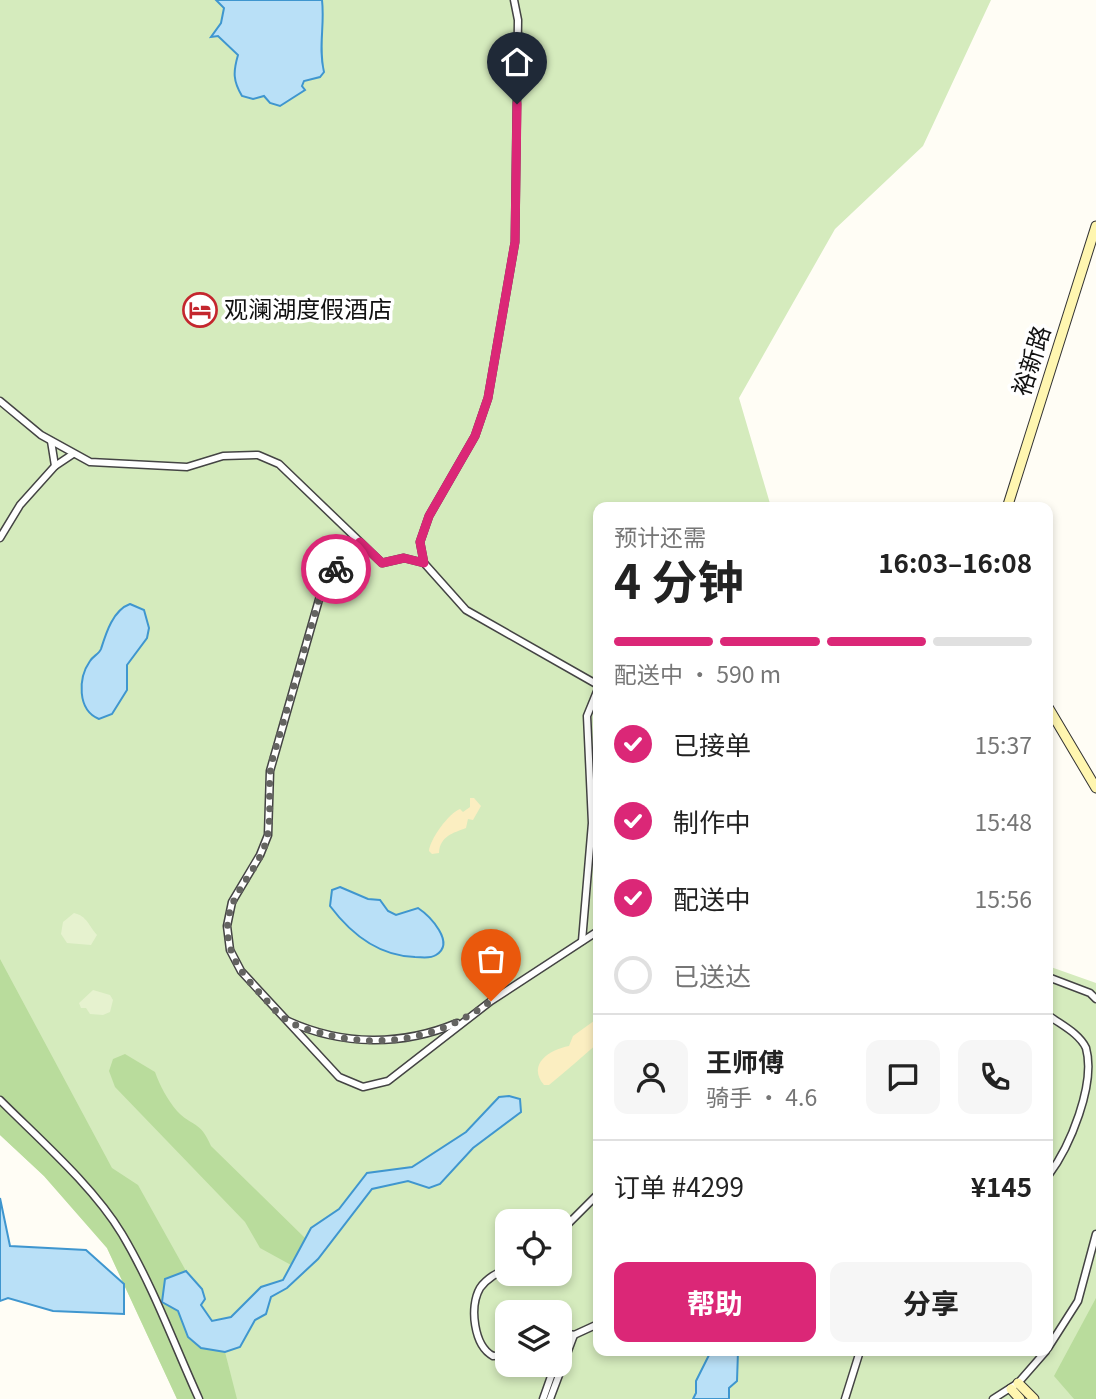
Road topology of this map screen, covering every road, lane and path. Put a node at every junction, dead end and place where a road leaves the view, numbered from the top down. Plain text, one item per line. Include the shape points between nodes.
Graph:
1 (514, 0) edge
2 (1096, 226) edge
3 (0, 401) edge
4 (51, 441) junction
5 (73, 454) junction
6 (55, 466) junction
7 (1009, 502) edge
8 (0, 538) edge
9 (360, 542) junction
10 (424, 563) junction
11 (593, 684) edge
12 (593, 700) edge
13 (1053, 715) edge
14 (1096, 788) edge
15 (593, 934) edge
16 (582, 941) junction
17 (1053, 979) edge
18 (1096, 999) edge
19 (468, 1018) junction
20 (285, 1019) junction
21 (1053, 1019) edge
22 (0, 1100) edge
23 (1053, 1168) edge
24 (593, 1199) edge
25 (572, 1221) edge
26 (1096, 1234) edge
27 (495, 1276) edge
28 (593, 1325) edge
29 (572, 1332) edge
30 (1053, 1340) edge
31 (495, 1356) edge
32 (858, 1356) edge
33 (1041, 1356) edge
34 (551, 1377) edge
35 (556, 1377) edge
36 (1015, 1386) junction
37 (198, 1399) edge
38 (543, 1399) edge
39 (550, 1399) edge
40 (845, 1399) edge
41 (993, 1399) edge
42 (1020, 1399) edge
43 (1034, 1399) edge

1 - 10 street via 518,20 515,242 488,398 475,436 429,516 420,542
2 - 7 street, 裕新路
3 - 4 street
4 - 5 street
4 - 6 street
5 - 6 street
5 - 9 street via 90,462 187,467 223,456 258,455 279,464
6 - 8 street via 20,505
9 - 10 street via 382,563 404,558
9 - 20 street via 324,582 270,771 265,845 237,891 229,914 228,938 235,961
10 - 11 street via 466,610
12 - 16 street via 587,716 592,823
13 - 14 street
15 - 16 street
16 - 19 street
17 - 18 street
19 - 20 street via 421,1035 383,1041 333,1036
19 - 20 street via 388,1081 363,1087 339,1077
21 - 23 street via 1085,1046 1090,1069 1085,1109
22 - 37 street via 121,1233
24 - 25 street
26 - 30 street via 1078,1301
27 - 31 street via 484,1282 474,1309 482,1347
28 - 29 street
32 - 40 street
33 - 36 street
34 - 38 street
35 - 39 street
36 - 41 street
36 - 42 street
36 - 43 street

